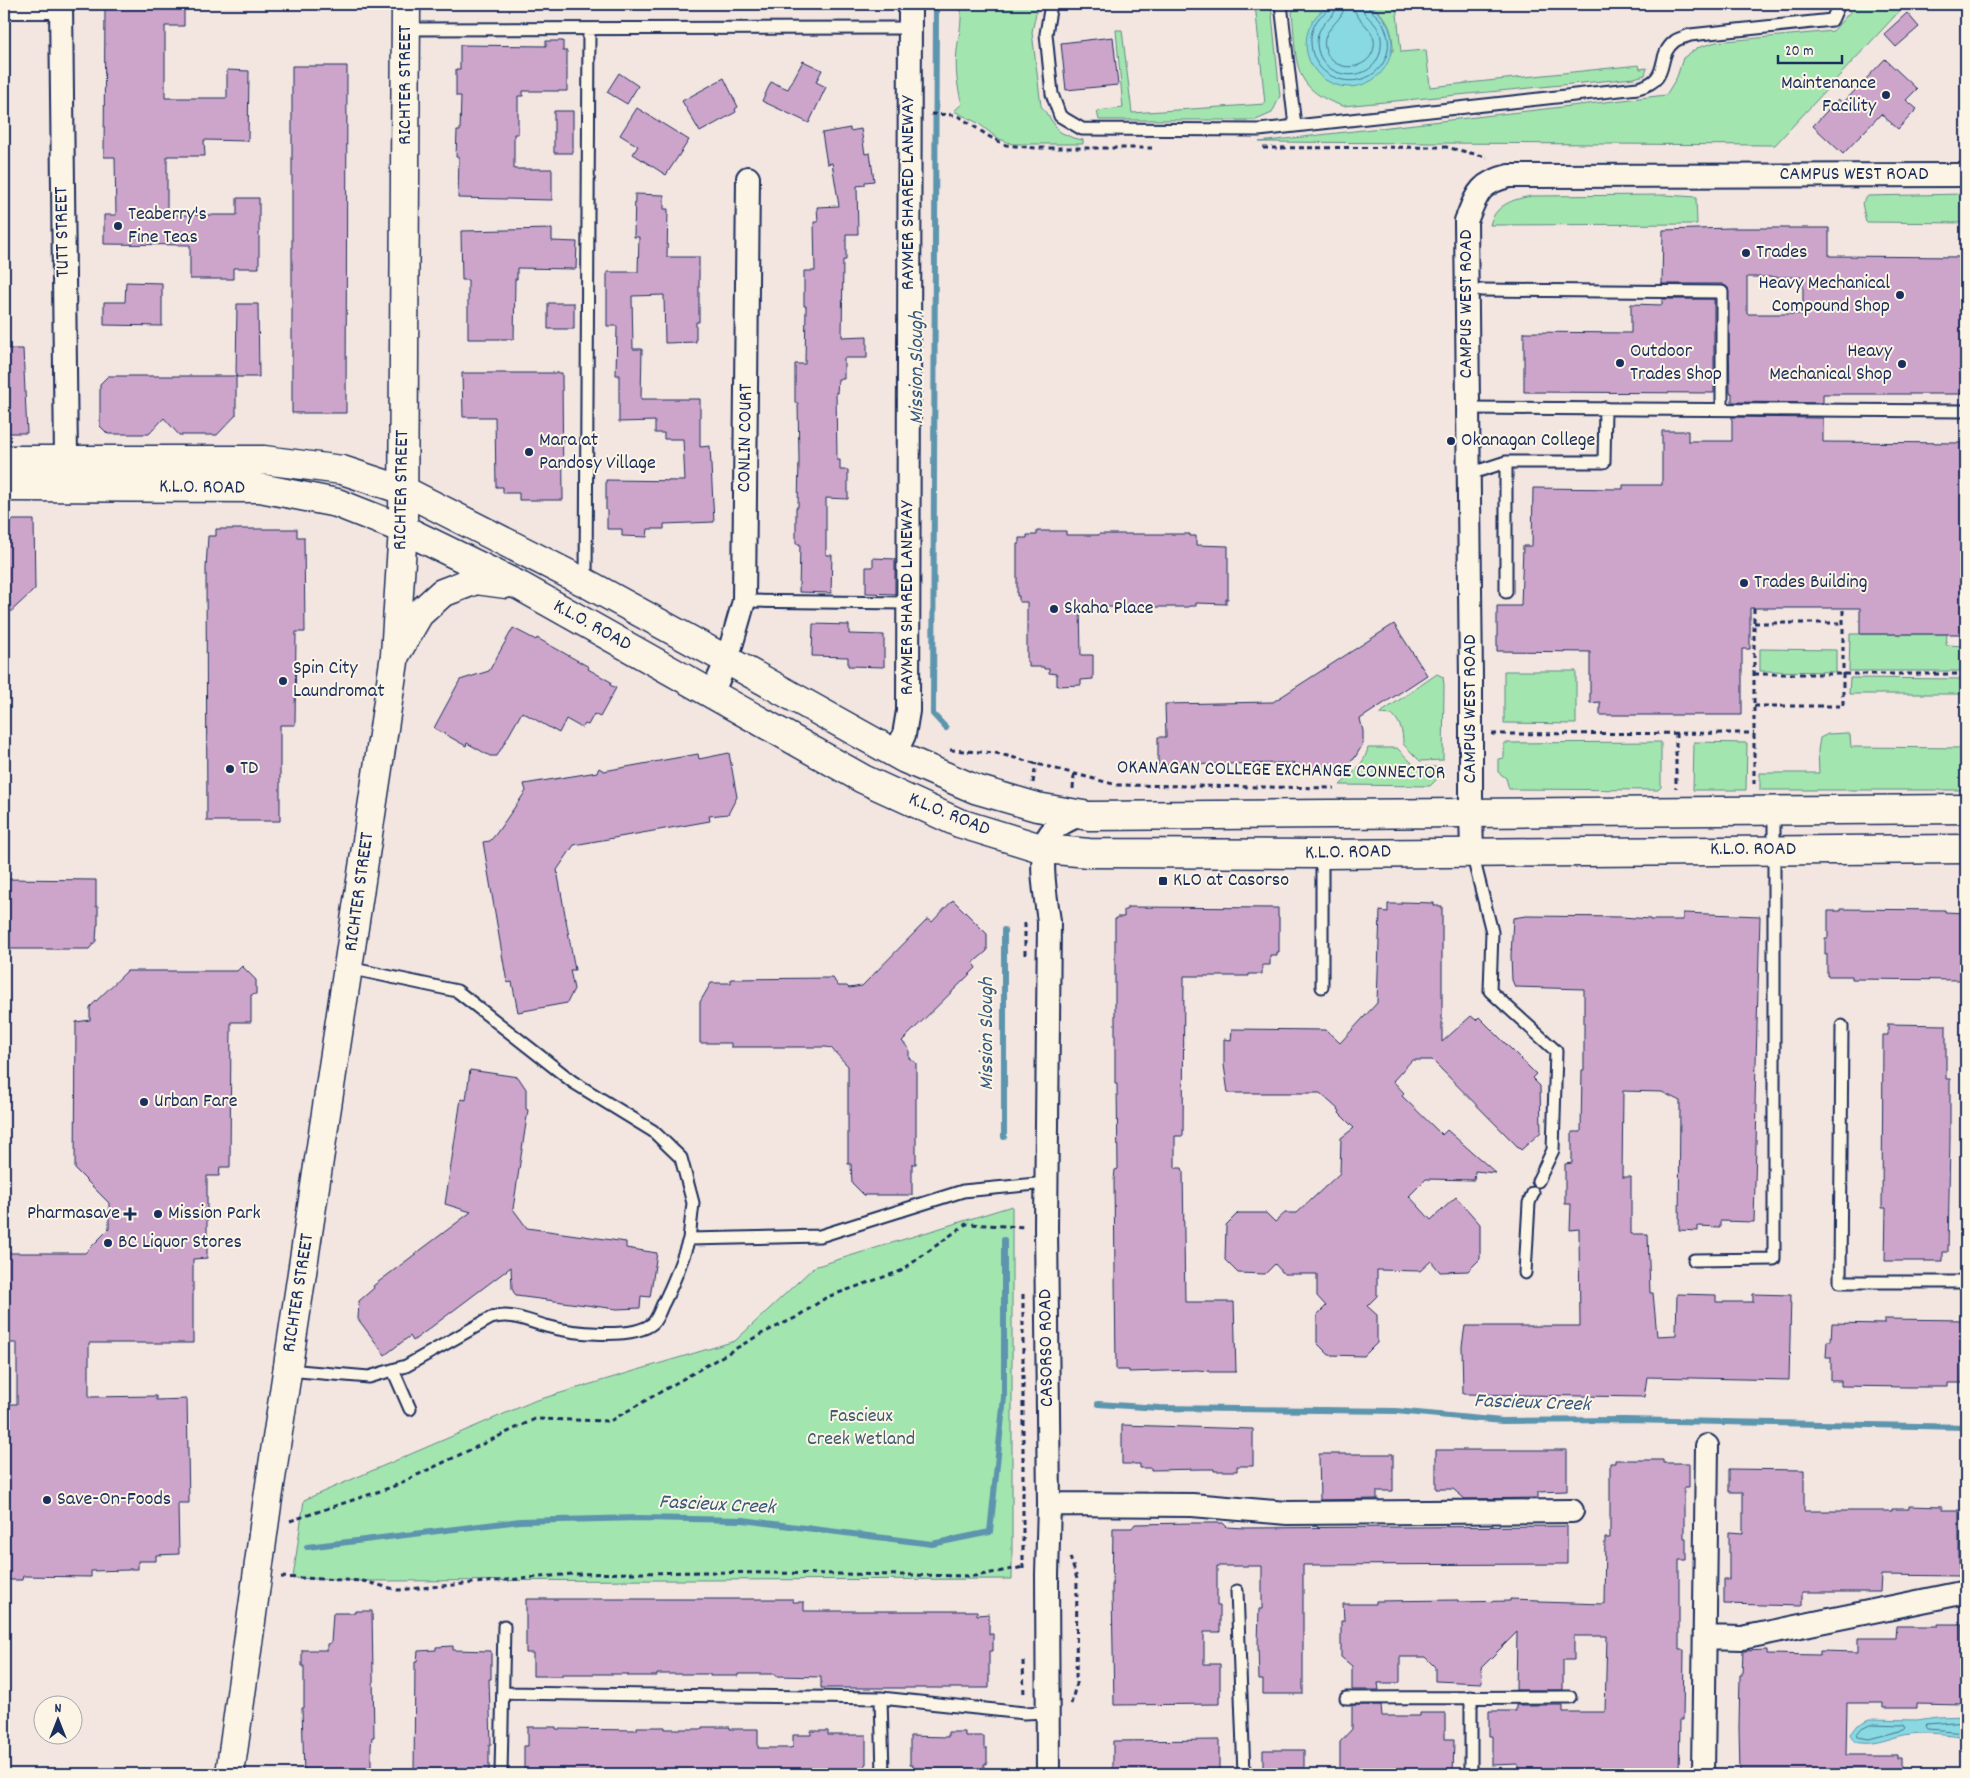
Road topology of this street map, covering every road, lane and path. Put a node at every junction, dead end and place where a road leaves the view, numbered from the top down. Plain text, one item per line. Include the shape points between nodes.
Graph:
1 (910, 4) edge
2 (1051, 4) edge
3 (1281, 4) edge
4 (1839, 4) edge
5 (61, 5) edge
6 (4, 7) edge
7 (406, 17) edge
8 (909, 28) junction
9 (589, 29) junction
10 (926, 114) dead end
11 (943, 114) dead end
12 (1295, 126) junction
13 (1966, 175) edge
14 (748, 178) dead end
15 (1481, 290) dead end
16 (1468, 408) junction
17 (1605, 408) junction
18 (1722, 409) junction
19 (1966, 411) edge
20 (66, 459) junction
21 (4, 460) edge
22 (1506, 462) junction
23 (1469, 474) junction
24 (4, 487) edge
25 (403, 490) junction
26 (403, 529) junction
27 (586, 584) junction
28 (520, 586) junction
29 (1506, 592) dead end
30 (744, 601) junction
31 (908, 603) junction
32 (1754, 608) dead end
33 (1843, 608) dead end
34 (1754, 623) junction
35 (1843, 624) junction
36 (395, 655) junction
37 (727, 660) junction
38 (1754, 674) junction
39 (1843, 674) junction
40 (1966, 674) edge
41 (712, 693) junction
42 (1754, 706) junction
43 (1676, 733) junction
44 (1754, 733) junction
45 (1492, 734) dead end
46 (946, 750) dead end
47 (895, 754) junction
48 (1343, 788) dead end
49 (1676, 794) dead end
50 (1764, 803) junction
51 (1966, 810) edge
52 (1470, 813) junction
53 (1079, 815) junction
54 (1966, 849) edge
55 (1774, 850) junction
56 (1057, 851) junction
57 (1472, 852) junction
58 (1322, 854) junction
59 (349, 968) junction
60 (1322, 987) dead end
61 (1842, 1026) dead end
62 (1538, 1181) dead end
63 (1047, 1182) junction
64 (1533, 1193) dead end
65 (1046, 1227) junction
66 (689, 1239) junction
67 (1694, 1260) dead end
68 (1525, 1273) dead end
69 (1966, 1282) edge
70 (287, 1370) junction
71 (393, 1370) junction
72 (410, 1409) dead end
73 (1707, 1446) dead end
74 (1049, 1504) junction
75 (1572, 1511) dead end
76 (289, 1528) dead end
77 (1047, 1566) junction
78 (258, 1576) junction
79 (1237, 1591) dead end
80 (1966, 1592) edge
81 (504, 1626) dead end
82 (1705, 1637) junction
83 (503, 1693) junction
84 (1472, 1697) junction
85 (1570, 1697) dead end
86 (882, 1698) junction
87 (1346, 1698) dead end
88 (1047, 1712) junction
89 (230, 1774) edge
90 (502, 1774) edge
91 (883, 1774) edge
92 (1048, 1774) edge
93 (1244, 1774) edge
94 (1472, 1774) edge
95 (1703, 1774) edge

1 - 8 street, RAYMER SHARED LANEWAY
2 - 12 lane via 1046,34 1052,94 1060,116 1082,129 1259,130
3 - 12 lane
4 - 12 lane via 1832,20 1690,35 1675,40 1667,51 1660,75 1651,84 1638,88
5 - 6 street
5 - 20 street, TUTT STREET
7 - 9 lane
7 - 25 main road, RICHTER STREET
8 - 9 lane
8 - 31 street, RAYMER SHARED LANEWAY
9 - 27 lane
10 - 11 path
13 - 16 street, CAMPUS WEST ROAD via 1540,175 1493,179 1475,197 1466,221
14 - 30 street, CONLIN COURT
15 - 18 lane via 1722,292
16 - 17 lane
16 - 23 street, CAMPUS WEST ROAD
17 - 18 lane
17 - 22 lane via 1604,462
18 - 19 lane
20 - 21 main road, K.L.O. ROAD
20 - 25 main road, K.L.O. ROAD via 264,460 342,470
22 - 23 lane
22 - 29 lane
23 - 52 street, CAMPUS WEST ROAD
24 - 26 main road, K.L.O. ROAD via 260,488 337,503
25 - 26 main road, RICHTER STREET
25 - 27 main road, K.L.O. ROAD
26 - 28 main road, K.L.O. ROAD
26 - 36 main road, RICHTER STREET
27 - 37 main road, K.L.O. ROAD
28 - 36 main road via 476,580 442,593 419,614
28 - 41 main road, K.L.O. ROAD
30 - 31 lane
30 - 37 street, CONLIN COURT
31 - 47 street, RAYMER SHARED LANEWAY via 908,712 904,735
32 - 34 path
33 - 35 path
34 - 35 path
34 - 38 path
35 - 39 path
36 - 59 main road, RICHTER STREET
37 - 41 street, CONLIN COURT
37 - 47 main road, K.L.O. ROAD
38 - 39 path
38 - 42 path
39 - 40 path
39 - 42 path via 1843,706
41 - 56 main road, K.L.O. ROAD via 863,779 959,822
42 - 44 path
43 - 44 path
43 - 45 path
43 - 49 path
44 - 50 path
46 - 48 path, OKANAGAN COLLEGE EXCHANGE CONNECTOR via 996,753 1117,785
47 - 53 main road, K.L.O. ROAD via 975,789
50 - 51 main road, K.L.O. ROAD
50 - 52 main road, K.L.O. ROAD
50 - 55 lane
52 - 53 main road, K.L.O. ROAD
52 - 57 street, CAMPUS WEST ROAD
53 - 56 street via 1062,822 1049,836
54 - 55 main road, K.L.O. ROAD
55 - 57 main road, K.L.O. ROAD
55 - 67 lane via 1774,1259
56 - 58 main road, K.L.O. ROAD
56 - 63 street, CASORSO ROAD via 1045,891 1049,921
57 - 58 main road, K.L.O. ROAD
57 - 62 lane via 1492,932 1490,991 1556,1051 1553,1150
58 - 60 lane
59 - 66 lane via 457,991 573,1082 653,1131 681,1158 693,1203
59 - 70 main road, RICHTER STREET
61 - 69 lane via 1840,1282
63 - 65 street, CASORSO ROAD
63 - 66 lane via 963,1191 820,1236
64 - 68 lane via 1529,1203
65 - 74 street, CASORSO ROAD
65 - 76 path via 966,1224 901,1271 827,1297 610,1421 535,1419 392,1487 291,1520
66 - 71 lane via 678,1276 654,1322 641,1330 625,1334 566,1331 514,1316 498,1316
70 - 71 lane via 369,1377
70 - 78 main road, RICHTER STREET
71 - 72 lane
73 - 82 street
74 - 75 street via 1192,1505 1288,1513
74 - 77 street, CASORSO ROAD
77 - 78 path via 975,1576 703,1572 573,1574 398,1590 363,1581
77 - 88 street, CASORSO ROAD
78 - 89 main road, RICHTER STREET
79 - 93 lane
80 - 82 street via 1742,1638
81 - 83 lane
82 - 95 street
83 - 86 lane
83 - 90 lane
84 - 85 lane
84 - 87 lane
84 - 94 lane
86 - 88 lane via 1024,1713
86 - 91 lane
88 - 92 street, CASORSO ROAD

